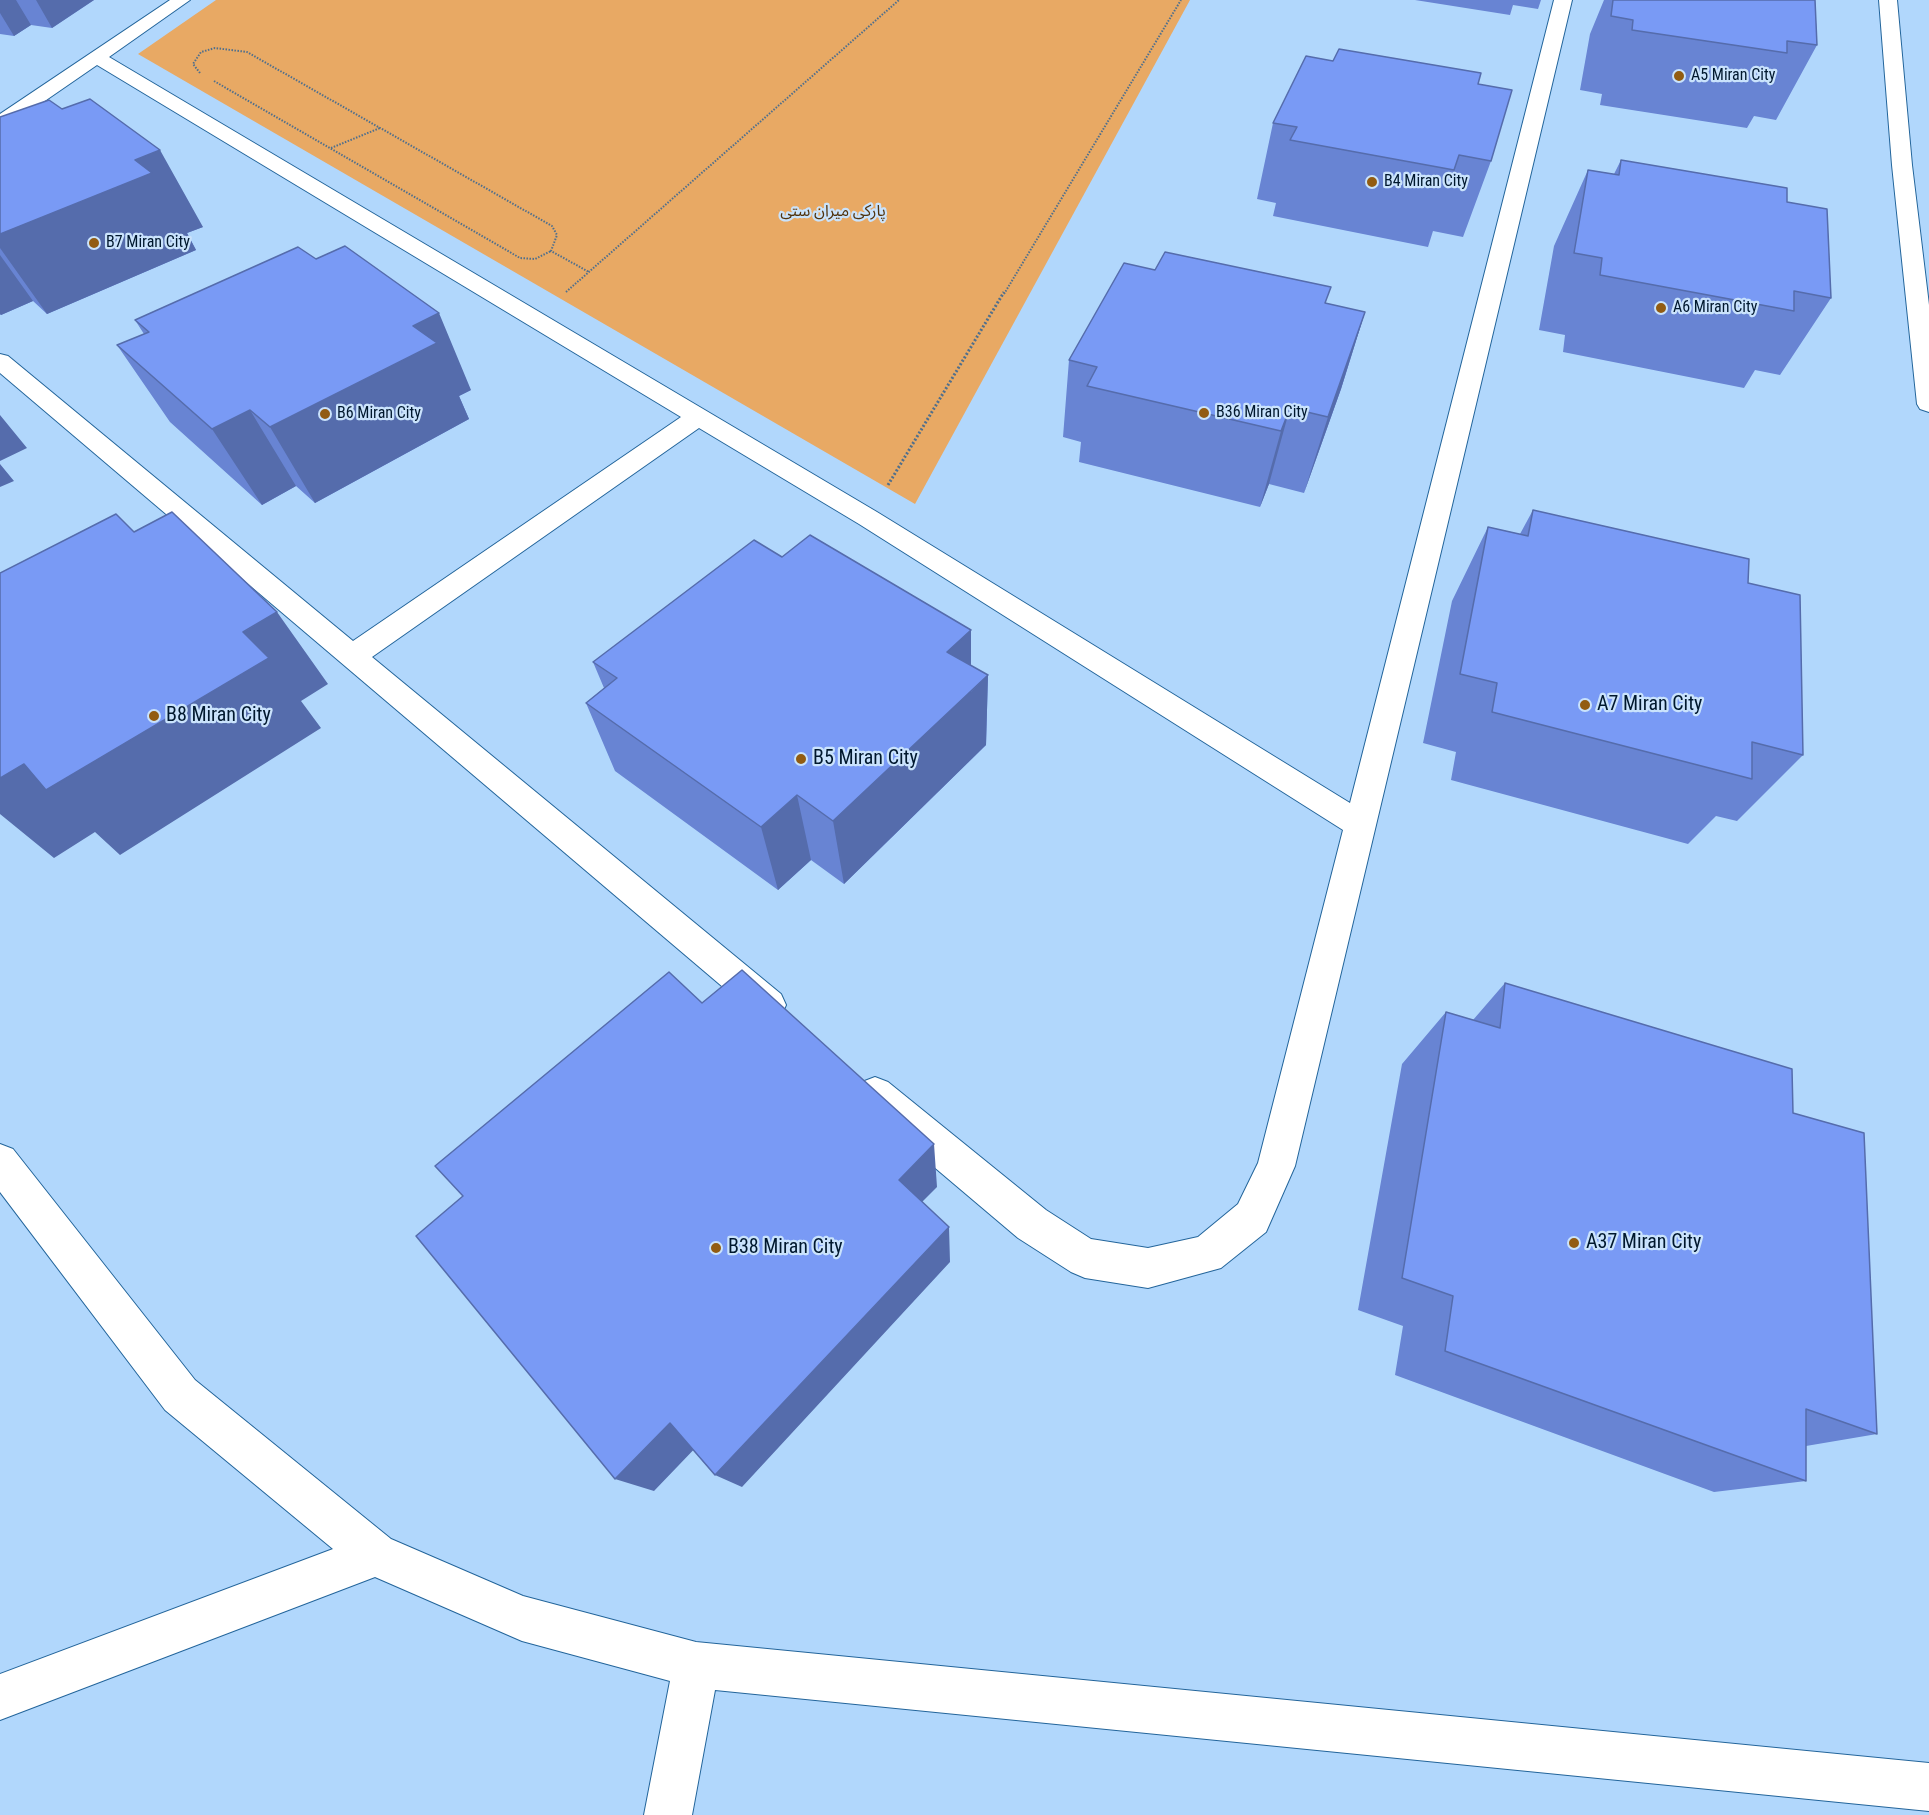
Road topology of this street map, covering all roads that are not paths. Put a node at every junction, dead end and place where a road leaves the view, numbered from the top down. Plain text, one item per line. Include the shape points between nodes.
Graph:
1 (182, 0) edge
2 (1563, 0) edge
3 (1888, 0) edge
4 (96, 57) junction
5 (0, 123) edge
6 (0, 360) edge
7 (1929, 405) edge
8 (697, 418) junction
9 (351, 657) junction
10 (1360, 825) junction
11 (793, 1025) edge
12 (857, 1078) edge
13 (0, 1162) edge
14 (375, 1555) junction
15 (696, 1665) junction
16 (0, 1696) edge
17 (1929, 1787) edge
18 (668, 1815) edge

1 - 4 street
2 - 10 street
3 - 7 street via 1911,166
4 - 5 street
4 - 8 street
6 - 9 street
8 - 9 street
8 - 10 street via 868,518
9 - 11 street
10 - 12 street via 1276,1166 1252,1218 1207,1254 1148,1269 1085,1258 1032,1224
13 - 14 street via 180,1395
14 - 15 street via 522,1618
14 - 16 street
15 - 17 street
15 - 18 street

